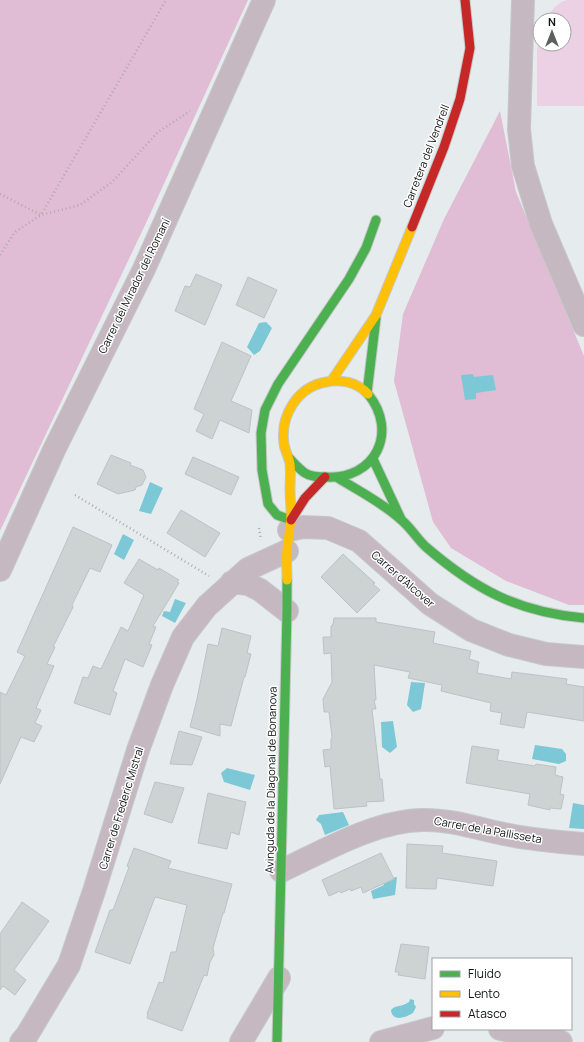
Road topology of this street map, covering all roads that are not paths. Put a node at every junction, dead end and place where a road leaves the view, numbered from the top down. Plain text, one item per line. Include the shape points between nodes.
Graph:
1 (264, 0) edge
2 (465, 0) edge
3 (523, 0) edge
4 (376, 220) dead end
5 (376, 315) junction
6 (584, 325) edge
7 (332, 380) junction
8 (367, 393) junction
9 (289, 458) junction
10 (373, 459) junction
11 (325, 477) junction
12 (338, 478) junction
13 (401, 519) junction
14 (289, 533) junction
15 (0, 570) edge
16 (232, 582) junction
17 (287, 611) junction
18 (584, 618) edge
19 (584, 658) edge
20 (584, 844) edge
21 (281, 871) junction
22 (279, 978) junction
23 (432, 1028) edge
24 (505, 1030) edge
25 (21, 1042) edge
26 (242, 1042) edge
27 (277, 1042) edge
28 (381, 1042) edge
29 (561, 1042) edge

1 - 15 street, Carrer del Mirador del Romaní via 144,269 54,450
2 - 5 street, Carretera del Vendrell via 470,48 460,99 444,147
3 - 6 street via 519,129 523,166 541,224
4 - 14 street via 366,248 349,279 278,384 265,410 261,434 262,470 268,504
5 - 7 street, Carretera del Vendrell
5 - 8 street, Carretera del Vendrell
7 - 8 street via 357,385
7 - 9 street via 317,383 293,402 287,416 284,444
8 - 10 street via 376,404 382,418 380,446
9 - 11 street via 303,472
9 - 14 street, Avinguda de la Diagonal de Bonanova
10 - 12 street via 352,475
10 - 13 street
11 - 12 street
11 - 14 street via 305,498
12 - 13 street
13 - 18 street via 448,567 502,600 562,617
14 - 16 street, Carrer de Frederic Mistral
14 - 17 street, Avinguda de la Diagonal de Bonanova
14 - 19 street, Carrer d'Alcover via 304,526 328,528 359,541 430,604 471,630 546,654
16 - 17 street via 248,584 260,590
16 - 25 street, Carrer de Frederic Mistral via 206,606 183,637 138,750 68,965
17 - 21 street, Avinguda de la Diagonal de Bonanova
20 - 21 street, Carrer de la Pallisseta via 509,835 461,824 423,820 395,823 369,831
21 - 22 street, Avinguda de la Diagonal de Bonanova
22 - 26 street
22 - 27 street, Avinguda de la Diagonal de Bonanova
23 - 28 street
24 - 29 street

